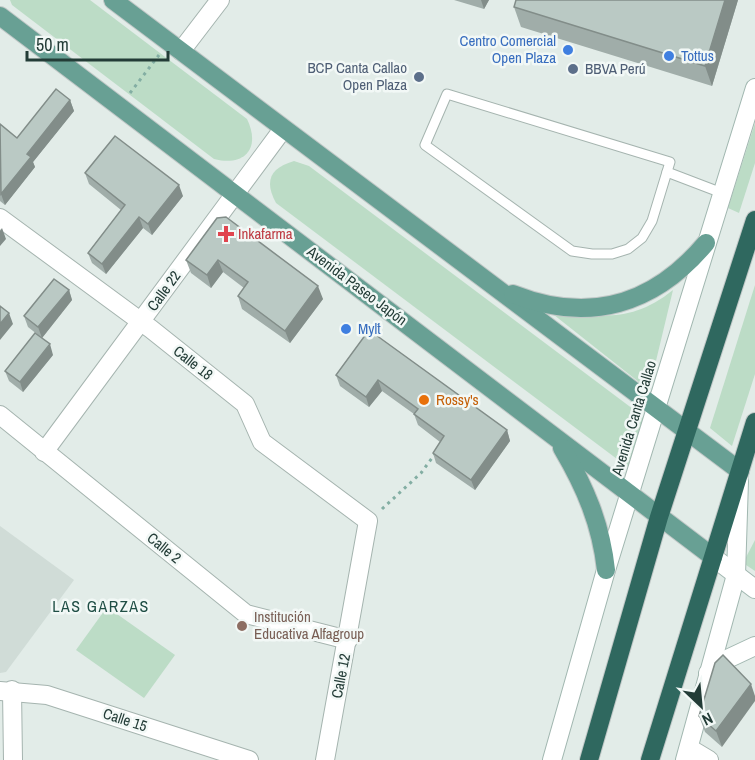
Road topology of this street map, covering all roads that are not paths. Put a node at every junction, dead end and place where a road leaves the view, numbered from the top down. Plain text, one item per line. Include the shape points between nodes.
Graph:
1 (113, 0) edge
2 (220, 0) edge
3 (0, 16) edge
4 (175, 47) junction
5 (755, 88) edge
6 (283, 129) junction
7 (667, 172) junction
8 (722, 193) junction
9 (237, 194) junction
10 (0, 218) edge
11 (755, 220) edge
12 (706, 243) junction
13 (494, 286) junction
14 (140, 323) junction
15 (656, 408) junction
16 (755, 422) edge
17 (3, 423) edge
18 (687, 432) junction
19 (557, 439) junction
20 (44, 452) junction
21 (740, 471) junction
22 (755, 482) edge
23 (630, 493) junction
24 (659, 517) junction
25 (368, 521) joint
26 (713, 556) junction
27 (606, 570) junction
28 (736, 575) junction
29 (755, 589) edge
30 (348, 639) junction
31 (755, 646) edge
32 (707, 675) junction
33 (6, 690) edge
34 (687, 754) edge
35 (13, 760) edge
36 (249, 760) edge
37 (325, 760) edge
38 (552, 760) edge
39 (589, 760) edge
40 (650, 760) edge
41 (709, 760) edge

1 - 4 main road
2 - 4 street
3 - 9 main road, Avenida Paseo Japón
4 - 6 main road
5 - 8 street, Avenida Canta Callao
6 - 9 street, Calle 22
6 - 13 main road
7 - 7 lane via 652,221 642,238 628,249 592,254 572,251 424,145 447,94 670,162
7 - 8 lane
8 - 12 street, Avenida Canta Callao
9 - 14 street, Calle 22
9 - 19 main road, Avenida Paseo Japón
10 - 14 street, Calle 18
11 - 18 highway
12 - 13 main road via 670,280 624,302 592,309 558,308
12 - 15 street, Avenida Canta Callao
13 - 15 main road
14 - 20 street, Calle 22
14 - 25 street, Calle 18 via 245,404 262,442
15 - 18 main road
15 - 23 street, Avenida Canta Callao
16 - 21 highway
17 - 20 street, Calle 2
18 - 21 main road
18 - 24 highway
19 - 23 main road, Avenida Paseo Japón
19 - 27 main road via 591,504
20 - 30 street, Calle 2 via 246,614
21 - 22 street
21 - 26 highway
21 - 28 street
23 - 24 main road, Avenida Paseo Japón
23 - 27 street, Avenida Canta Callao
24 - 26 main road, Avenida Paseo Japón
24 - 39 highway
25 - 30 street, Calle 12
26 - 28 street
26 - 40 highway
27 - 38 street, Avenida Canta Callao
28 - 29 street
28 - 32 street
30 - 37 street, Calle 12
31 - 32 street
32 - 34 street
33 - 35 street
33 - 36 street, Calle 15 via 47,695
34 - 41 street

